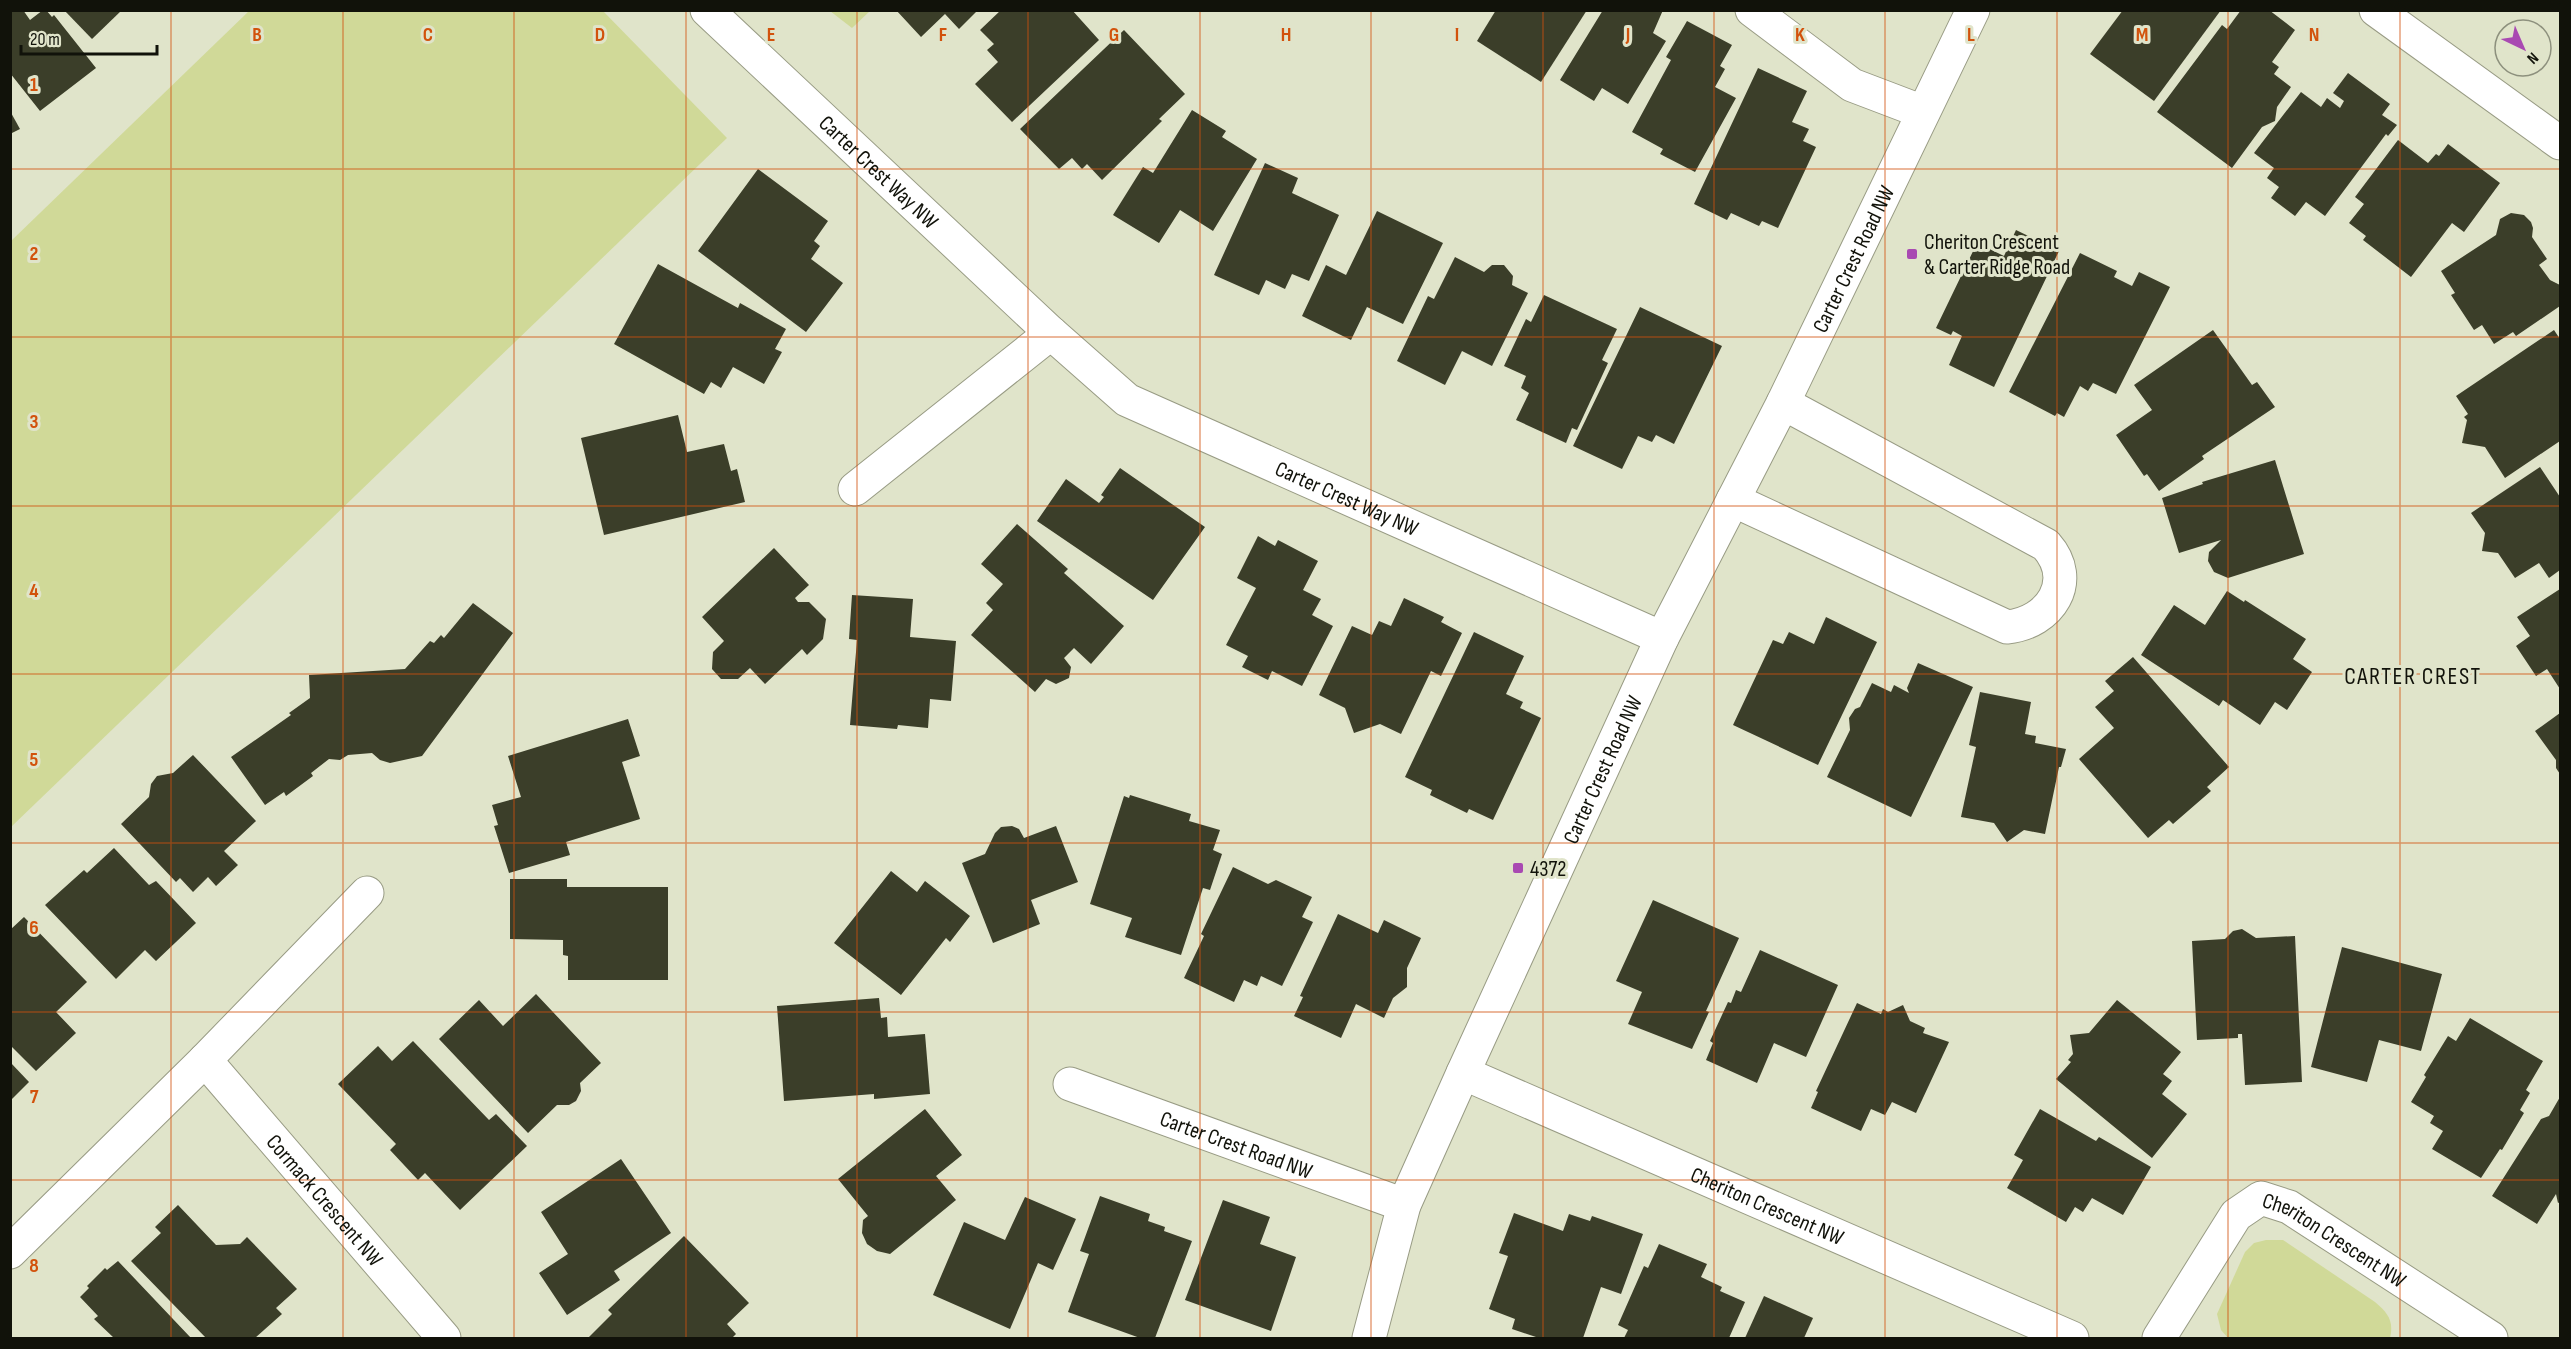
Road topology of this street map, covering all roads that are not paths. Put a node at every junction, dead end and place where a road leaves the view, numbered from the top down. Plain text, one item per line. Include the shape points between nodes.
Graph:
1 (707, 10) edge
2 (1752, 10) edge
3 (1973, 10) edge
4 (2376, 10) edge
5 (1923, 112) junction
6 (2560, 143) edge
7 (1051, 333) junction
8 (1783, 403) junction
9 (855, 489) dead end
10 (1733, 500) junction
11 (1662, 638) junction
12 (367, 893) dead end
13 (205, 1060) junction
14 (1463, 1073) junction
15 (1070, 1084) dead end
16 (1404, 1204) junction
17 (10, 1252) edge
18 (444, 1338) edge
19 (1369, 1338) edge
20 (2072, 1338) edge
21 (2159, 1338) edge
22 (2491, 1338) edge

1 - 7 street, Carter Crest Way NW
2 - 5 street via 1851,85
3 - 5 street, Carter Crest Road NW
4 - 6 street
5 - 8 street, Carter Crest Road NW
7 - 9 street
7 - 11 street, Carter Crest Way NW via 1127,400
8 - 10 street, Carter Crest Road NW
8 - 10 street via 2046,545 2057,558 2060,572 2059,588 2052,603 2024,626 2007,627
10 - 11 street, Carter Crest Road NW
11 - 14 street, Carter Crest Road NW
12 - 13 street
13 - 17 street
13 - 18 street, Cormack Crescent NW
14 - 16 street, Carter Crest Road NW
14 - 20 street, Cheriton Crescent NW
15 - 16 street, Carter Crest Road NW
16 - 19 street, Carter Crest Road NW
21 - 22 street, Cheriton Crescent NW via 2236,1215 2261,1198 2289,1207

